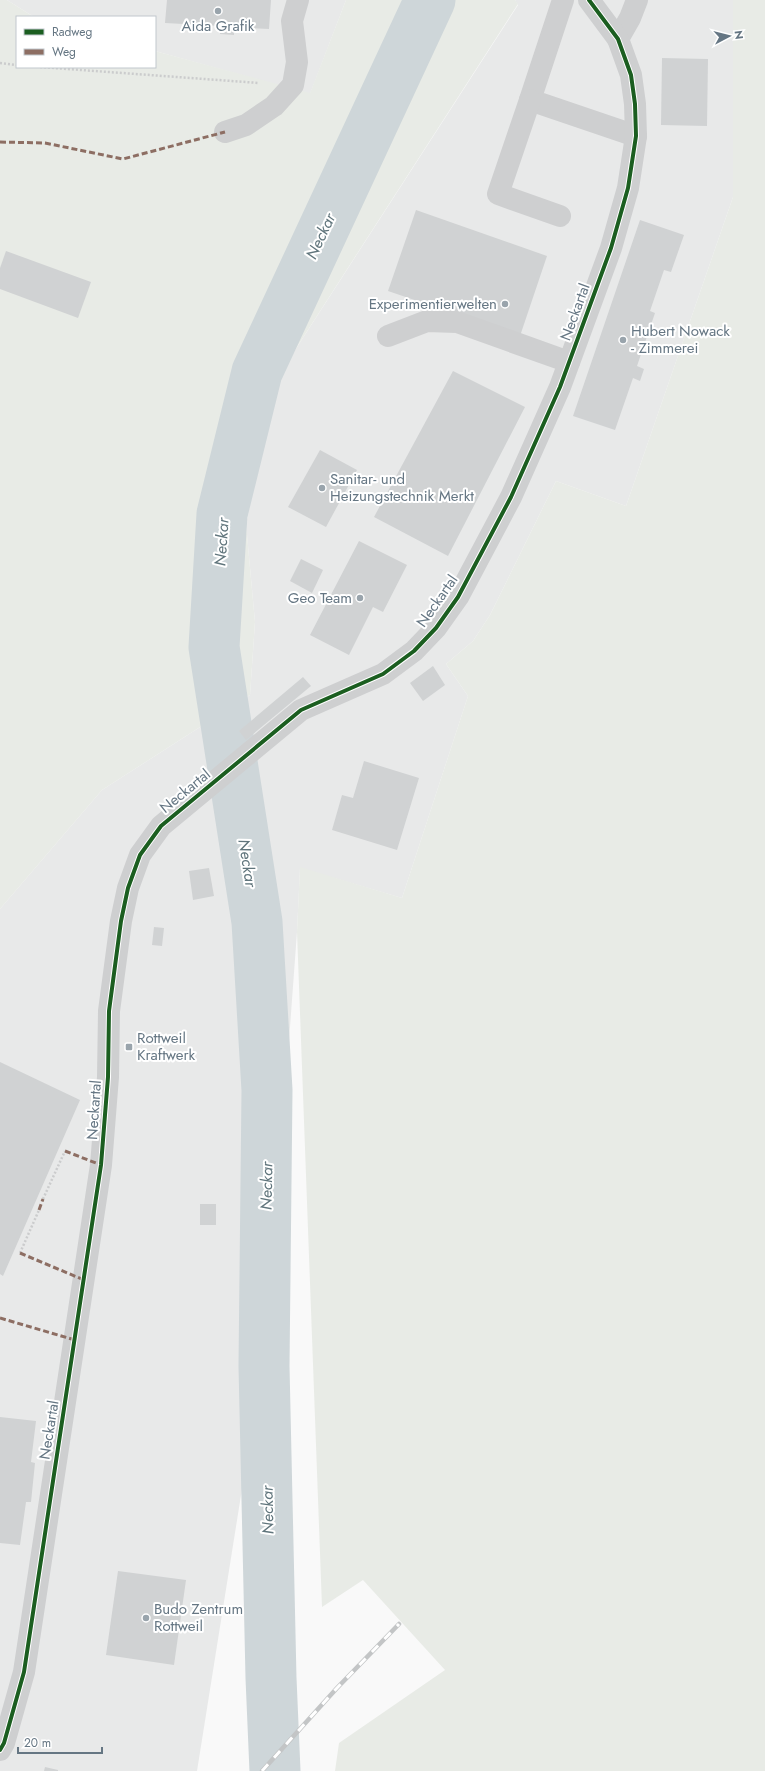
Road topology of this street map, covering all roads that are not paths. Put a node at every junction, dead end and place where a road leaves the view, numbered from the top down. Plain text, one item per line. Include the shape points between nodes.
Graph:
1 (298, 0) edge
2 (563, 0) edge
3 (588, 0) edge
4 (637, 0) edge
5 (618, 39) junction
6 (530, 100) junction
7 (225, 132) dead end
8 (636, 136) junction
9 (560, 216) dead end
10 (388, 336) dead end
11 (569, 362) junction
12 (0, 1750) edge

1 - 7 street via 292,21 298,62 293,85 268,110 246,126
2 - 6 street
3 - 5 street, Neckartal
4 - 5 street
5 - 8 street, Neckartal via 631,75
6 - 8 street
6 - 9 street via 498,194
8 - 11 street, Neckartal via 628,188 611,248
10 - 11 street via 427,321 457,322
11 - 12 street, Neckartal via 511,497 458,597 436,628 414,651 383,674 301,710 161,826 140,855 128,888 121,921 109,1011 108,1077 102,1156 24,1672

